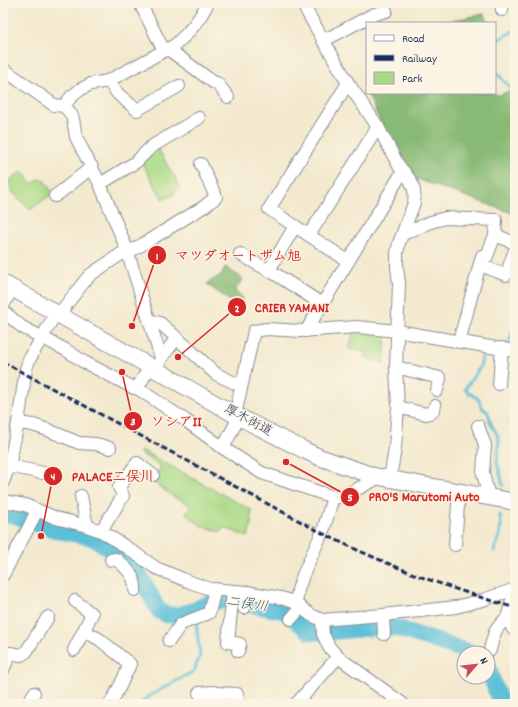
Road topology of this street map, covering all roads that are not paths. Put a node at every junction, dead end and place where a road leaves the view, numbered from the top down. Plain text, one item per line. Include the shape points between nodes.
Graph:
1 (140, 3) edge
2 (208, 3) edge
3 (302, 3) edge
4 (386, 11) dead end
5 (323, 41) junction
6 (166, 50) junction
7 (3, 69) edge
8 (108, 81) junction
9 (348, 84) junction
10 (179, 86) dead end
11 (228, 97) dead end
12 (64, 106) junction
13 (199, 118) dead end
14 (378, 127) junction
15 (201, 164) dead end
16 (92, 167) junction
17 (402, 167) junction
18 (100, 184) junction
19 (55, 196) dead end
20 (295, 226) junction
21 (403, 234) junction
22 (309, 235) junction
23 (495, 235) junction
24 (515, 243) edge
25 (515, 250) edge
26 (127, 251) junction
27 (240, 254) dead end
28 (348, 261) junction
29 (480, 265) junction
30 (269, 270) junction
31 (8, 286) edge
32 (322, 304) junction
33 (3, 306) edge
34 (3, 311) edge
35 (57, 314) junction
36 (149, 320) junction
37 (306, 331) junction
38 (397, 331) junction
39 (42, 338) junction
40 (177, 338) junction
41 (459, 342) junction
42 (502, 348) junction
43 (515, 351) edge
44 (156, 365) junction
45 (396, 368) junction
46 (499, 384) dead end
47 (242, 386) junction
48 (138, 388) junction
49 (437, 390) dead end
50 (435, 406) dead end
51 (398, 407) junction
52 (237, 416) junction
53 (18, 423) junction
54 (478, 426) dead end
55 (110, 448) dead end
56 (223, 448) junction
57 (9, 466) junction
58 (43, 473) dead end
59 (153, 475) dead end
60 (385, 478) junction
61 (3, 482) edge
62 (459, 492) junction
63 (81, 496) dead end
64 (333, 497) junction
65 (488, 498) junction
66 (3, 501) edge
67 (515, 502) edge
68 (37, 510) junction
69 (87, 526) junction
70 (101, 531) junction
71 (455, 545) dead end
72 (119, 554) junction
73 (3, 575) edge
74 (135, 590) dead end
75 (214, 591) junction
76 (233, 592) junction
77 (246, 594) junction
78 (514, 594) edge
79 (74, 601) dead end
80 (244, 608) dead end
81 (296, 610) junction
82 (48, 617) dead end
83 (383, 617) junction
84 (507, 618) junction
85 (322, 620) junction
86 (84, 631) junction
87 (514, 631) edge
88 (384, 634) dead end
89 (169, 641) dead end
90 (491, 645) edge
91 (74, 650) dead end
92 (238, 651) dead end
93 (6, 652) edge
94 (338, 657) junction
95 (3, 670) edge
96 (34, 693) dead end
97 (200, 693) dead end
98 (397, 702) edge
99 (28, 704) edge
100 (110, 704) edge
101 (239, 704) edge
102 (296, 704) edge

1 - 6 street
2 - 6 street via 184,37
3 - 5 street
4 - 5 street via 372,15
5 - 9 street
6 - 8 street
6 - 11 street via 217,83
7 - 12 street via 54,105
8 - 10 street via 118,94 137,110
8 - 12 street via 81,89
9 - 14 street
9 - 20 street via 269,209
12 - 16 street via 71,114 76,137
13 - 18 street
14 - 17 street
14 - 22 street
15 - 26 street via 216,197 143,244
16 - 18 street
16 - 19 street
17 - 21 street via 413,186 415,197
17 - 28 street
18 - 26 street
20 - 22 street
20 - 30 street
21 - 23 street via 445,218 496,220
21 - 38 street via 397,253
22 - 28 street
23 - 24 street
23 - 29 street via 487,256 482,256
25 - 29 street via 506,275
26 - 35 street via 90,275
26 - 36 street
27 - 30 street
28 - 32 street
29 - 41 street
30 - 32 street
31 - 33 street
31 - 35 main road, 厚木街道
32 - 37 street
34 - 39 street
35 - 39 street
35 - 44 main road, 厚木街道
36 - 40 street via 160,323
36 - 44 street
37 - 38 street via 357,327
37 - 47 street via 254,331
38 - 41 street
38 - 45 street
39 - 48 street via 98,370
39 - 53 street via 26,369
40 - 44 street
40 - 47 street via 216,374
41 - 42 street
42 - 43 street
42 - 46 street
44 - 48 street
44 - 52 main road, 厚木街道
45 - 49 street via 440,378
45 - 51 street
47 - 52 street
48 - 56 street
50 - 51 street via 432,412 426,414
51 - 60 street via 395,448
52 - 56 street
52 - 60 main road, 厚木街道 via 304,450
53 - 55 street via 33,425 79,443
53 - 57 street
54 - 65 street via 485,445 483,473
56 - 64 street via 262,473
57 - 58 street
57 - 61 street
59 - 70 street via 137,464 120,488 123,496
60 - 62 main road, 厚木街道
60 - 64 street via 342,497
62 - 65 main road, 厚木街道
62 - 71 street
63 - 69 street
64 - 81 street via 324,528 298,590
65 - 67 main road, 厚木街道
66 - 68 street
68 - 69 street
68 - 73 street
69 - 70 street
70 - 72 street
72 - 74 street via 130,572
72 - 75 street
75 - 76 street
75 - 89 street via 209,613 181,624
76 - 77 street
76 - 92 street via 228,642 240,644
77 - 80 street
77 - 81 street via 294,602
78 - 83 street via 456,607
78 - 84 street
79 - 86 street via 92,614
81 - 85 street
82 - 93 street via 26,652 21,655
83 - 85 street
83 - 88 street
84 - 87 street
84 - 90 street via 499,625
85 - 94 street via 323,634 329,647
86 - 91 street
86 - 100 street via 99,639 130,664
93 - 95 street
94 - 98 street
94 - 102 street
96 - 99 street
97 - 101 street via 237,694

